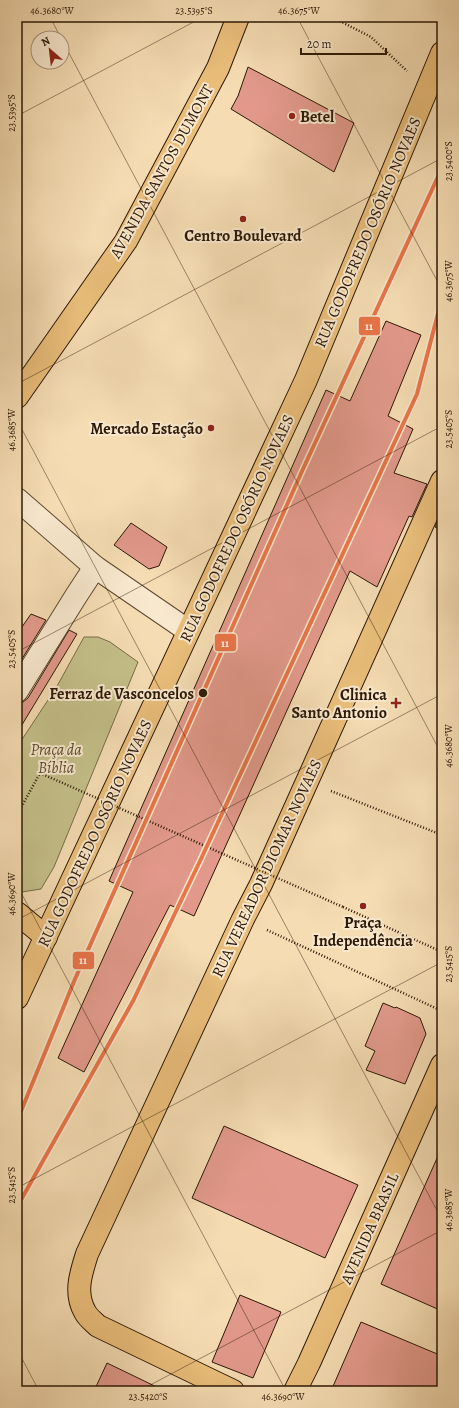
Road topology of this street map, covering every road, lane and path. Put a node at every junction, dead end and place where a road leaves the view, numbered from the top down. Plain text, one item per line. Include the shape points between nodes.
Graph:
1 (238, 17) edge
2 (332, 17) edge
3 (442, 53) edge
4 (426, 90) junction
5 (17, 397) edge
6 (442, 480) edge
7 (17, 499) edge
8 (95, 567) junction
9 (188, 630) junction
10 (17, 691) edge
11 (307, 781) junction
12 (17, 815) edge
13 (442, 835) edge
14 (17, 913) edge
15 (242, 919) junction
16 (46, 937) junction
17 (442, 952) edge
18 (17, 998) edge
19 (442, 1011) edge
20 (442, 1064) edge
21 (291, 1389) edge
22 (233, 1391) edge

1 - 5 main road, AVENIDA SANTOS DUMONT via 218,68 126,241
2 - 4 path via 371,37
3 - 4 main road, RUA GODOFREDO OSÓRIO NOVAES
4 - 9 main road, RUA GODOFREDO OSÓRIO NOVAES via 306,380
6 - 11 main road, RUA VEREADOR DIOMAR NOVAES
7 - 8 street
8 - 9 street
8 - 10 street
9 - 16 main road, RUA GODOFREDO OSÓRIO NOVAES
11 - 13 path
11 - 15 main road, RUA VEREADOR DIOMAR NOVAES via 261,884
12 - 17 path, bridge via 40,773
14 - 16 main road
15 - 19 path
15 - 22 main road, RUA VEREADOR DIOMAR NOVAES via 87,1254 78,1284 85,1313 98,1326
16 - 18 main road, RUA GODOFREDO OSÓRIO NOVAES
20 - 21 main road, AVENIDA BRASIL via 312,1356

